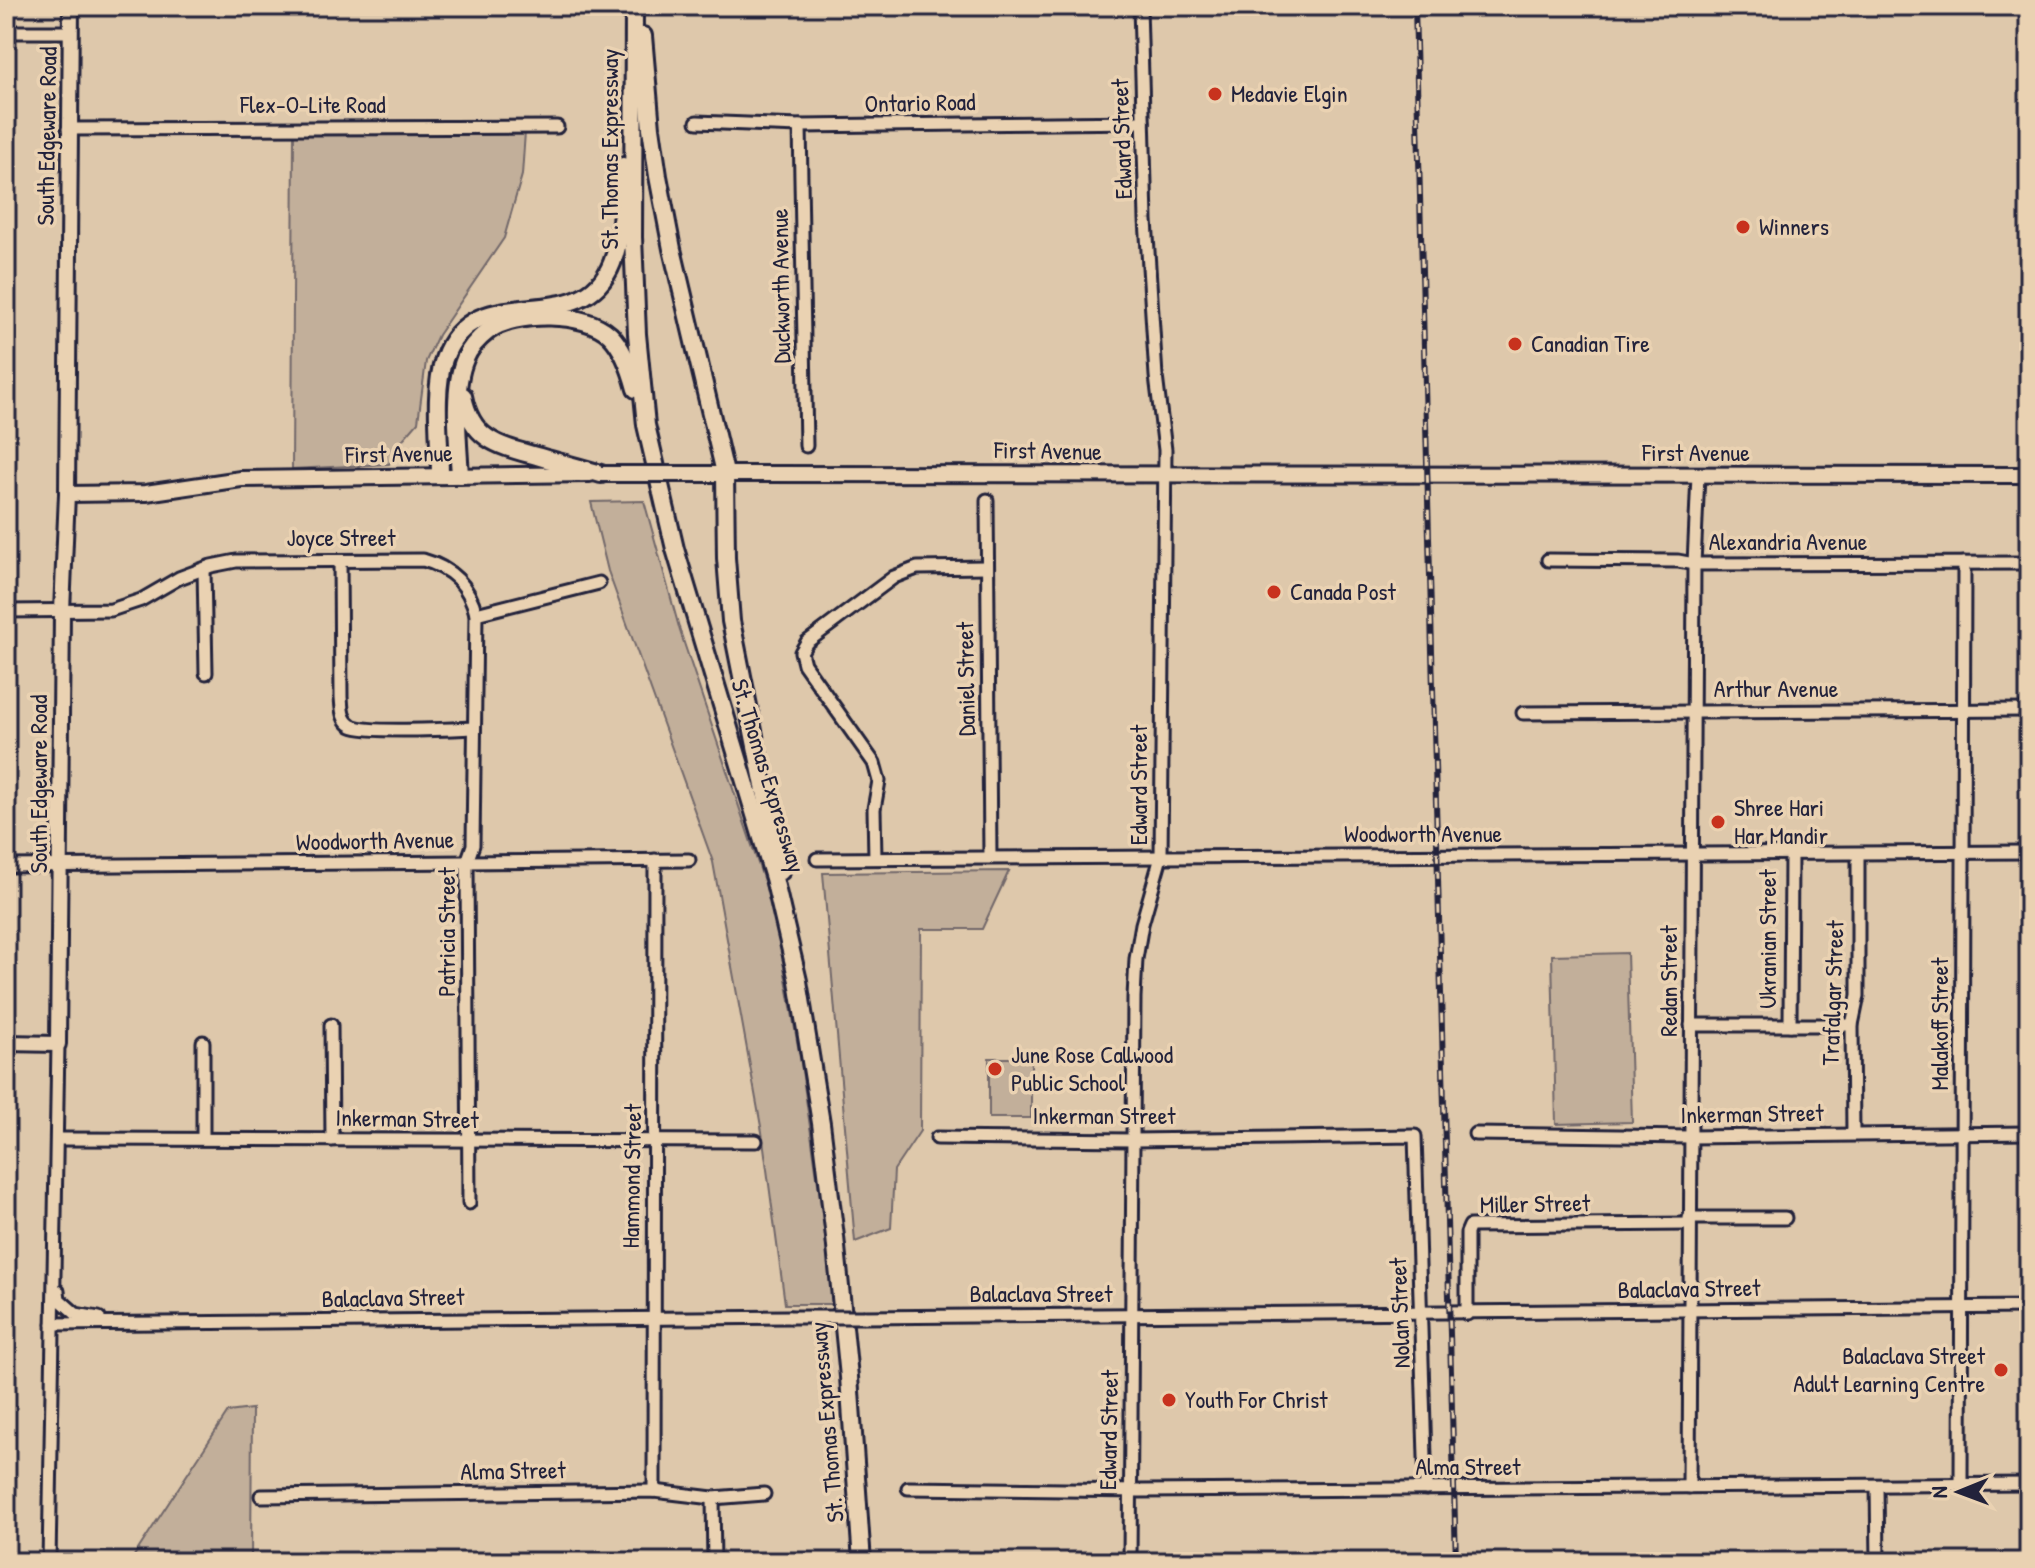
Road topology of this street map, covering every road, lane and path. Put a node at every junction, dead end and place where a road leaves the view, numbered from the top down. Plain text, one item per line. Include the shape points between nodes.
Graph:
1 (71, 6) edge
2 (634, 6) edge
3 (642, 6) edge
4 (1140, 6) edge
5 (6, 32) edge
6 (70, 32) junction
7 (633, 49) junction
8 (697, 122) dead end
9 (1143, 122) junction
10 (800, 126) junction
11 (557, 127) dead end
12 (68, 129) junction
13 (463, 368) junction
14 (646, 425) junction
15 (806, 446) dead end
16 (725, 473) junction
17 (601, 474) junction
18 (1164, 474) junction
19 (440, 475) junction
20 (460, 475) junction
21 (1698, 475) junction
22 (2029, 475) edge
23 (67, 494) junction
24 (987, 500) dead end
25 (1548, 560) dead end
26 (340, 561) junction
27 (1964, 563) junction
28 (2029, 563) edge
29 (1694, 564) junction
30 (986, 567) junction
31 (204, 569) junction
32 (599, 583) dead end
33 (6, 611) edge
34 (62, 611) junction
35 (476, 614) junction
36 (206, 673) dead end
37 (2029, 710) edge
38 (1963, 711) junction
39 (1692, 712) junction
40 (1523, 713) dead end
41 (474, 728) junction
42 (1963, 852) junction
43 (2029, 852) edge
44 (1791, 854) junction
45 (1858, 854) junction
46 (1691, 855) junction
47 (990, 857) junction
48 (1161, 857) junction
49 (875, 858) junction
50 (817, 859) dead end
51 (655, 860) junction
52 (689, 860) dead end
53 (467, 862) junction
54 (6, 866) edge
55 (60, 866) junction
56 (798, 981) junction
57 (331, 1025) dead end
58 (1691, 1025) junction
59 (1790, 1025) junction
60 (1852, 1025) junction
61 (203, 1042) dead end
62 (6, 1043) edge
63 (58, 1044) junction
64 (2029, 1133) edge
65 (1475, 1134) dead end
66 (1853, 1134) junction
67 (1961, 1135) junction
68 (1415, 1136) joint
69 (1690, 1137) junction
70 (203, 1138) junction
71 (937, 1138) dead end
72 (58, 1139) junction
73 (332, 1140) junction
74 (1133, 1140) junction
75 (469, 1141) junction
76 (655, 1141) junction
77 (756, 1141) dead end
78 (469, 1203) dead end
79 (1785, 1218) dead end
80 (1689, 1221) junction
81 (55, 1263) junction
82 (2029, 1307) edge
83 (1961, 1308) junction
84 (1689, 1311) junction
85 (1422, 1314) junction
86 (1467, 1314) junction
87 (1133, 1315) junction
88 (653, 1318) junction
89 (139, 1323) junction
90 (53, 1324) junction
91 (2029, 1484) edge
92 (1961, 1485) junction
93 (1877, 1486) junction
94 (1689, 1487) junction
95 (908, 1488) dead end
96 (1426, 1489) junction
97 (654, 1491) junction
98 (1131, 1491) junction
99 (764, 1494) dead end
100 (261, 1496) dead end
101 (713, 1498) junction
102 (49, 1562) edge
103 (714, 1562) edge
104 (862, 1562) edge
105 (1130, 1562) edge
106 (1878, 1562) edge

1 - 6 main road, South Edgeware Road
2 - 7 highway, St. Thomas Expressway
3 - 16 highway via 658,176
4 - 9 street, Edward Street
5 - 6 street
6 - 12 main road, South Edgeware Road
7 - 14 highway, St. Thomas Expressway via 633,237
7 - 19 highway via 625,95 620,231 611,266 595,289 575,302 496,311 458,335 441,376
8 - 10 street, Ontario Road
9 - 10 street, Ontario Road
9 - 18 street, Edward Street
10 - 15 street, Duckworth Avenue
11 - 12 street, Flex-O-Lite Road
12 - 23 main road, South Edgeware Road
13 - 14 highway via 474,344 498,325 531,318 580,319 609,333 618,345
13 - 17 highway via 466,408 491,441
13 - 20 highway
14 - 56 highway, St. Thomas Expressway via 675,549 774,878
16 - 17 main road, First Avenue, bridge
16 - 18 main road, First Avenue
16 - 56 highway via 731,621 774,828
17 - 20 main road, First Avenue
18 - 21 main road, First Avenue
18 - 48 street, Edward Street
19 - 20 main road, First Avenue
19 - 23 main road, First Avenue via 241,479 139,493
21 - 22 main road, First Avenue
21 - 29 street, Redan Street
23 - 34 main road, South Edgeware Road
24 - 30 street, Daniel Street
25 - 29 street, Alexandria Avenue
26 - 31 street, Joyce Street via 236,561
26 - 35 street, Joyce Street via 432,563 460,580
26 - 41 street via 341,697 347,722 364,729
27 - 28 street, Alexandria Avenue
27 - 29 street, Alexandria Avenue
27 - 38 street, Malakoff Street
29 - 39 street, Redan Street
30 - 47 street, Daniel Street
30 - 49 street via 917,568 894,577 807,642 801,652 804,664 874,763 879,781
31 - 34 street, Joyce Street via 123,607
31 - 36 street
32 - 35 street
33 - 34 street, Joyce Street
34 - 55 main road, South Edgeware Road
35 - 41 street, Patricia Street
37 - 38 street, Arthur Avenue
38 - 39 street, Arthur Avenue
38 - 42 street, Malakoff Street
39 - 40 street, Arthur Avenue
39 - 46 street, Redan Street
41 - 53 street, Patricia Street via 473,845
42 - 43 street, Woodworth Avenue
42 - 45 street, Woodworth Avenue
42 - 67 street, Malakoff Street
44 - 45 street, Woodworth Avenue
44 - 46 street, Woodworth Avenue
44 - 59 street, Ukranian Street
45 - 60 street, Trafalgar Street via 1858,996
46 - 48 street, Woodworth Avenue
46 - 58 street, Redan Street
47 - 48 street, Woodworth Avenue
47 - 49 street, Woodworth Avenue
48 - 74 street, Edward Street via 1136,959
49 - 50 street, Woodworth Avenue
51 - 52 street, Woodworth Avenue
51 - 53 street, Woodworth Avenue
51 - 76 street, Hammond Street
53 - 55 street, Woodworth Avenue
53 - 75 street, Patricia Street
54 - 55 street, Woodworth Avenue
55 - 63 main road, South Edgeware Road
56 - 104 highway, St. Thomas Expressway via 835,1237
57 - 73 street
58 - 59 street
58 - 69 street, Redan Street
59 - 60 street
60 - 66 street, Trafalgar Street
61 - 70 street
62 - 63 main road
63 - 72 street, South Edgeware Road
64 - 67 street, Inkerman Street
65 - 69 street, Inkerman Street
66 - 67 street, Inkerman Street
66 - 69 street, Inkerman Street
67 - 83 street, Malakoff Street
68 - 74 street, Inkerman Street
68 - 85 street, Nolan Street
69 - 80 street, Redan Street
70 - 72 street, Inkerman Street
70 - 73 street, Inkerman Street
71 - 74 street, Inkerman Street
72 - 81 street, South Edgeware Road
73 - 75 street, Inkerman Street
74 - 87 street, Edward Street
75 - 76 street, Inkerman Street
75 - 78 street, Patricia Street
76 - 77 street, Inkerman Street
76 - 88 street, Hammond Street
79 - 80 street
80 - 84 street, Redan Street
80 - 86 street, Miller Street via 1470,1226
81 - 89 street via 59,1299 76,1314
81 - 90 street, South Edgeware Road
82 - 83 street, Balaclava Street
83 - 84 street, Balaclava Street
83 - 92 street, Malakoff Street
84 - 86 street, Balaclava Street
84 - 94 street, Redan Street
85 - 86 street, Balaclava Street
85 - 87 street, Balaclava Street
85 - 96 street, Nolan Street
87 - 88 street, Balaclava Street, bridge
87 - 98 street, Edward Street
88 - 89 street, Balaclava Street
88 - 97 street, Hammond Street
89 - 90 street, Balaclava Street
90 - 102 street, South Edgeware Road
91 - 92 street, Alma Street
92 - 93 street, Alma Street
93 - 94 street, Alma Street
93 - 106 street
94 - 96 street, Alma Street
95 - 98 street, Alma Street
96 - 98 street, Alma Street
97 - 100 street, Alma Street
97 - 101 street, Alma Street
98 - 105 street, Edward Street
99 - 101 street, Alma Street
101 - 103 street

